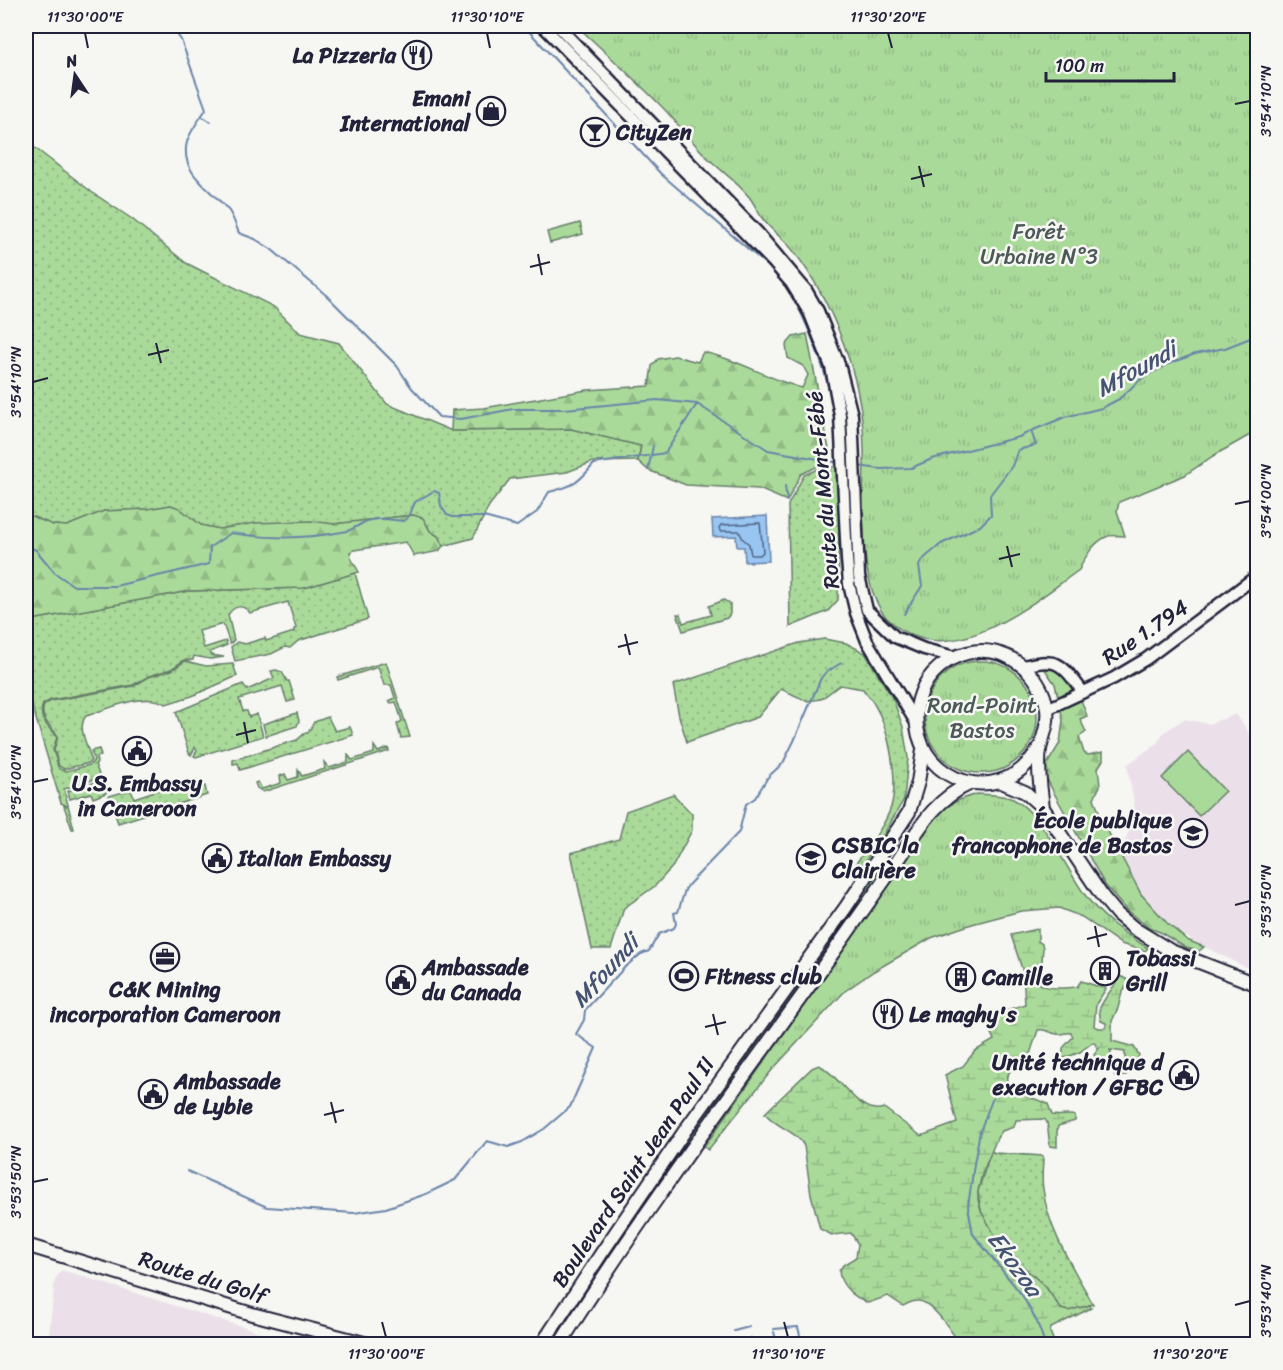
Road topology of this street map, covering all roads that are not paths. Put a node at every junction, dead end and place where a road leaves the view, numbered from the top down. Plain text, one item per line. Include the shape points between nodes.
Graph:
1 (543, 26) edge
2 (558, 26) edge
3 (1257, 575) edge
4 (955, 657) junction
5 (1024, 666) junction
6 (1083, 692) junction
7 (1047, 709) junction
8 (915, 721) junction
9 (1040, 747) junction
10 (923, 750) junction
11 (999, 780) junction
12 (971, 783) junction
13 (1043, 808) junction
14 (1257, 985) edge
15 (26, 1245) edge
16 (368, 1344) edge
17 (542, 1344) edge
18 (560, 1344) edge

1 - 8 street, Route du Mont-Fébé via 773,262 810,314 831,367 840,415 846,558 856,613 867,642
2 - 4 street, Route du Mont-Fébé via 785,262 812,300 839,364 852,415 857,555 867,610 895,637
3 - 6 street, Rue 1.794 via 1146,659
4 - 5 main road via 983,651 998,653
4 - 8 main road via 926,683
5 - 6 street via 1055,662
5 - 7 main road via 1035,678
6 - 7 street, Rue 1.794
7 - 9 main road
8 - 10 main road
9 - 11 main road via 1030,762
9 - 13 main road
10 - 12 main road via 946,773
10 - 17 main road, Boulevard Saint Jean Paul II via 909,812 640,1196
11 - 12 main road
11 - 13 main road via 1024,792
12 - 18 main road, Boulevard Saint Jean Paul II via 948,795 919,827 623,1247
13 - 14 main road via 1102,896 1135,930 1171,951
15 - 16 main road, Route du Golf via 252,1314

